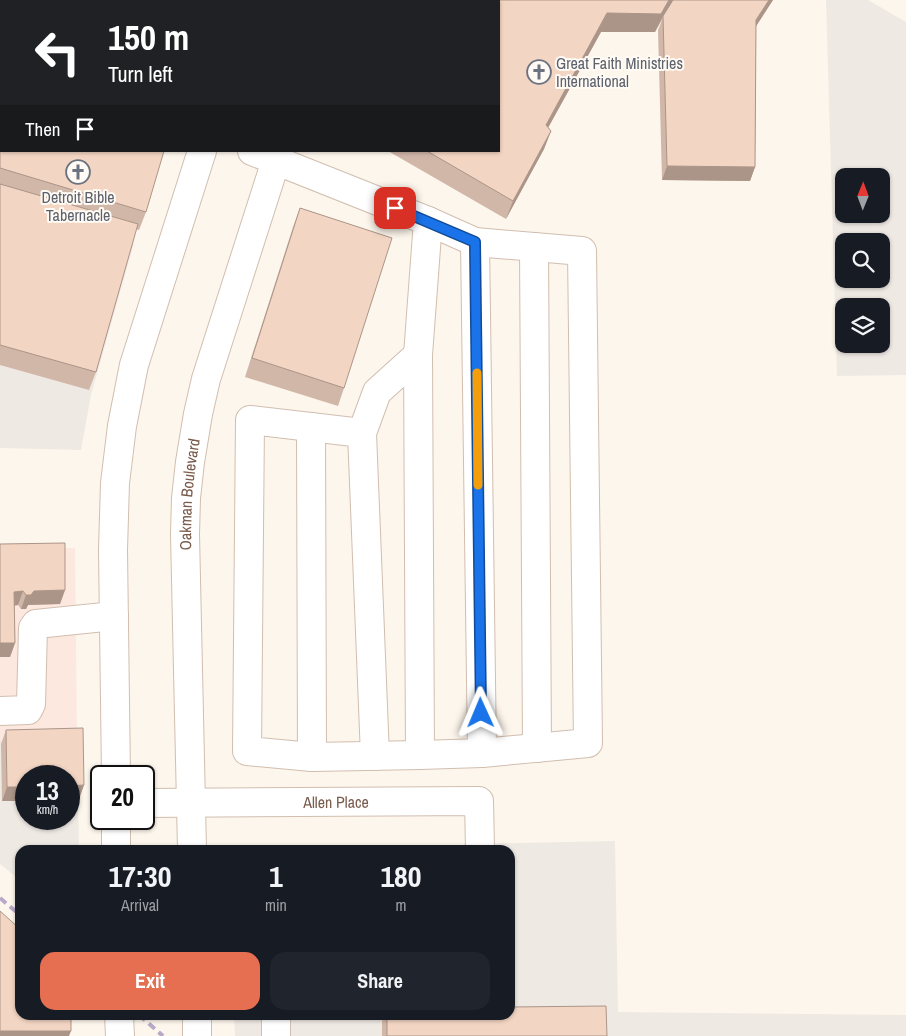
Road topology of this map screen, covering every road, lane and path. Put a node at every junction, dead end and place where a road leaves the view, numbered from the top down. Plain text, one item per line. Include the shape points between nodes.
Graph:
1 (202, 152) edge
2 (269, 154) edge
3 (428, 221) junction
4 (475, 242) junction
5 (534, 247) junction
6 (418, 355) junction
7 (310, 427) junction
8 (362, 433) junction
9 (114, 616) junction
10 (0, 711) edge
11 (537, 748) junction
12 (482, 752) junction
13 (420, 755) junction
14 (375, 756) junction
15 (312, 757) junction
16 (116, 765) edge
17 (191, 802) junction
18 (155, 803) edge
19 (116, 830) edge
20 (116, 845) edge
21 (192, 845) edge
22 (480, 845) edge
23 (119, 1020) edge
24 (197, 1020) edge
25 (276, 1020) edge
26 (120, 1036) edge
27 (197, 1036) edge
28 (276, 1036) edge

1 - 9 street via 134,365 124,417 115,483
2 - 3 street
2 - 17 street, Oakman Boulevard via 206,378 190,462 186,534
3 - 4 street
3 - 6 street
4 - 5 street
4 - 12 street
5 - 11 street
5 - 11 street via 582,251 588,743
6 - 8 street via 377,392
6 - 13 street
7 - 8 street
7 - 15 street
7 - 15 street via 250,420 247,751
8 - 14 street
9 - 10 street via 36,624 33,628 31,704 28,710
9 - 16 street
11 - 12 street
12 - 13 street
13 - 14 street
14 - 15 street
17 - 18 street, Allen Place
17 - 21 street, Oakman Boulevard
17 - 22 street, Allen Place via 479,801
19 - 20 street
23 - 26 street
24 - 27 street
25 - 28 street

